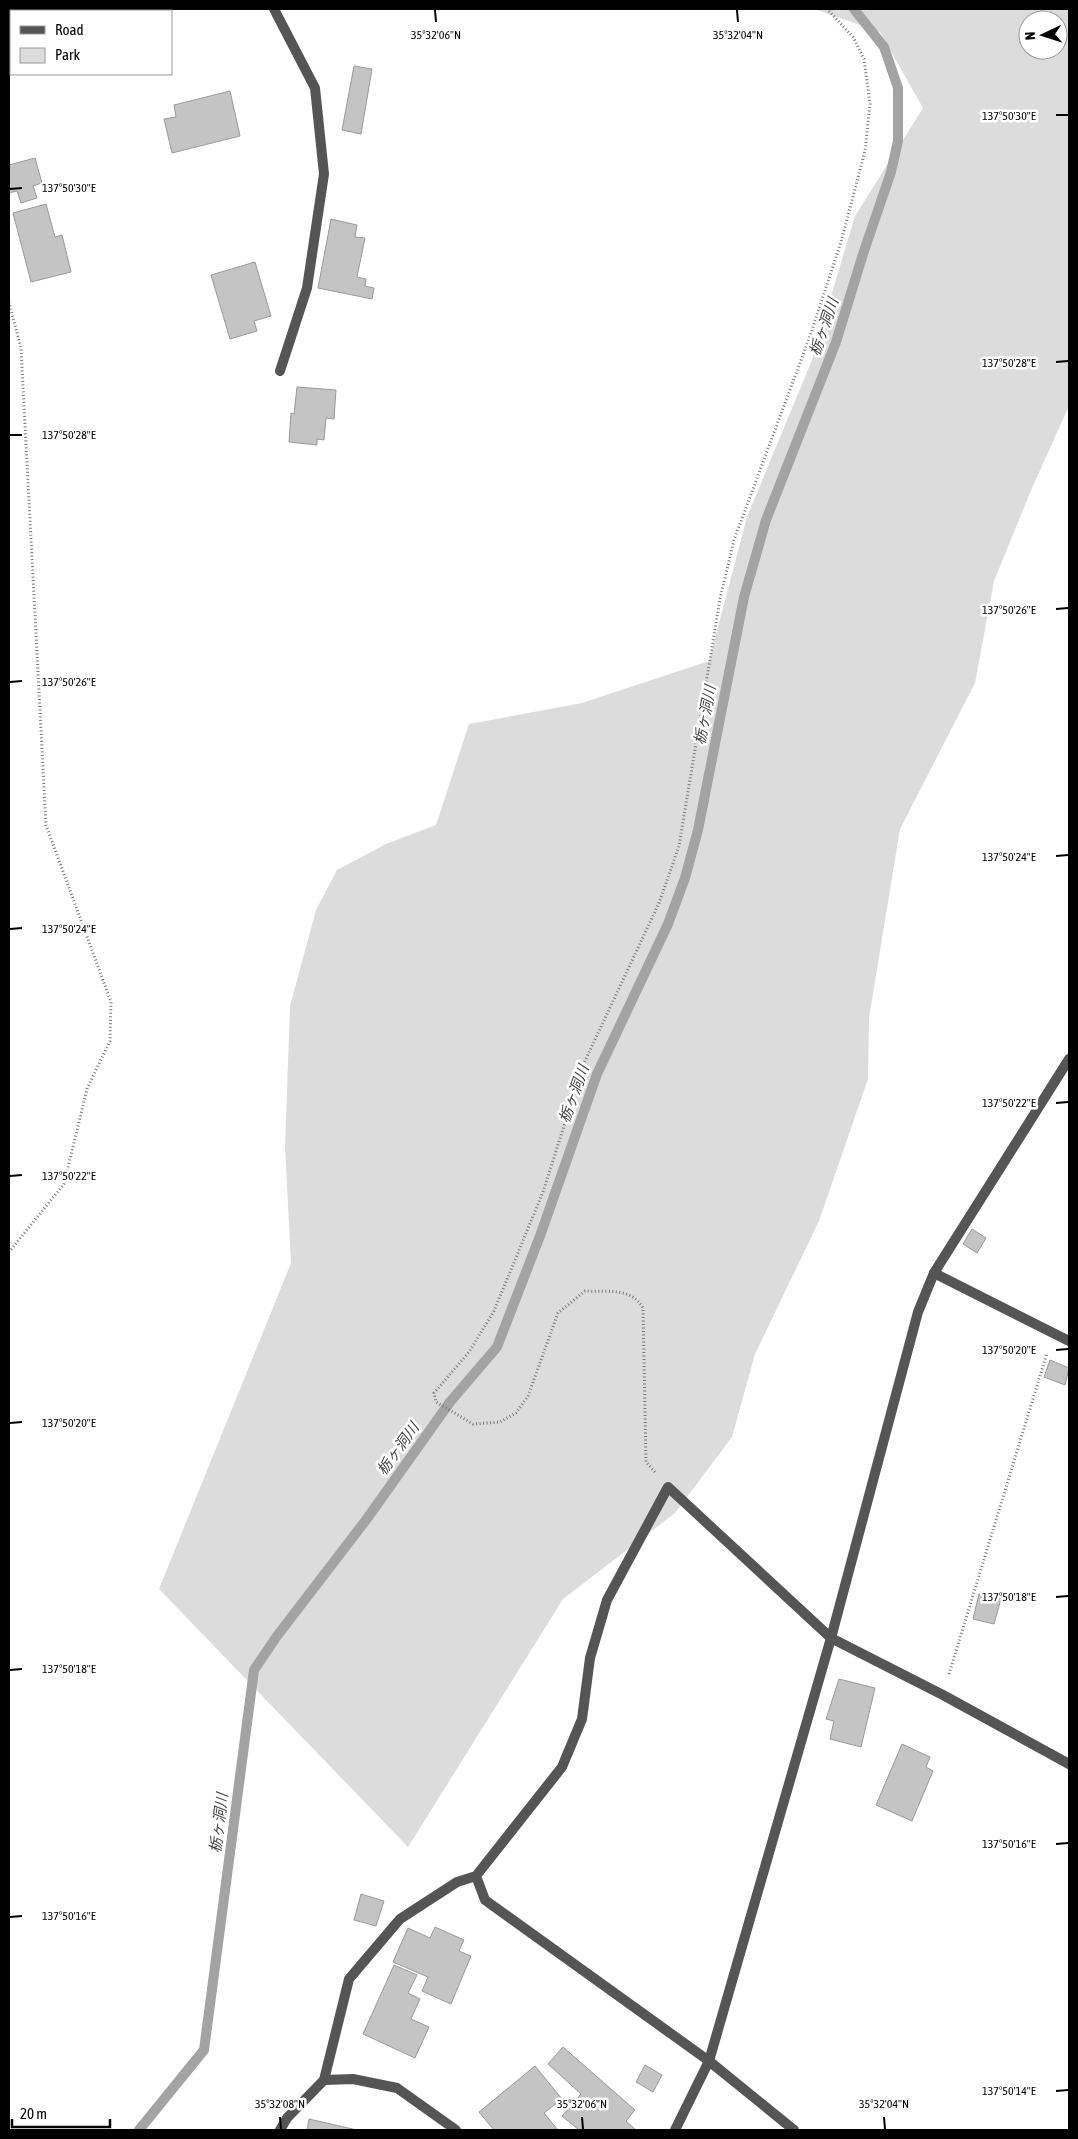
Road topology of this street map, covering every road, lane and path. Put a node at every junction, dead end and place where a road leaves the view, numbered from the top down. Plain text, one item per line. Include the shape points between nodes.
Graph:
1 (274, 9) edge
2 (827, 9) edge
3 (9, 302) edge
4 (280, 371) dead end
5 (1069, 1059) edge
6 (9, 1252) edge
7 (934, 1273) junction
8 (1054, 1333) junction
9 (1069, 1341) edge
10 (668, 1487) junction
11 (831, 1638) junction
12 (943, 1695) junction
13 (1069, 1764) edge
14 (476, 1876) junction
15 (709, 2061) junction
16 (324, 2080) junction
17 (280, 2130) edge
18 (456, 2130) edge
19 (675, 2130) edge
20 (794, 2130) edge

1 - 4 street via 314,88 324,174 307,288
2 - 10 path via 854,36 864,59 870,104 865,151 841,242 810,336 734,540 720,599 679,846 659,903 584,1063 543,1192 494,1311 469,1352 434,1393 436,1402 473,1424 500,1422 516,1413 528,1396 558,1313 585,1291 627,1292 638,1299 643,1308 646,1462
3 - 6 path via 21,348 46,825 111,1002 110,1041 87,1089 64,1184
5 - 7 street
7 - 8 street
7 - 11 street via 918,1312
8 - 9 street
8 - 12 path
10 - 11 street
10 - 14 street via 607,1600 590,1658 582,1719 562,1767
11 - 12 street
11 - 15 street
12 - 13 street
14 - 15 street via 485,1900
14 - 16 street via 457,1882 400,1919 349,1979
15 - 19 street
15 - 20 street
16 - 17 street via 287,2118
16 - 18 street via 353,2079 397,2088

